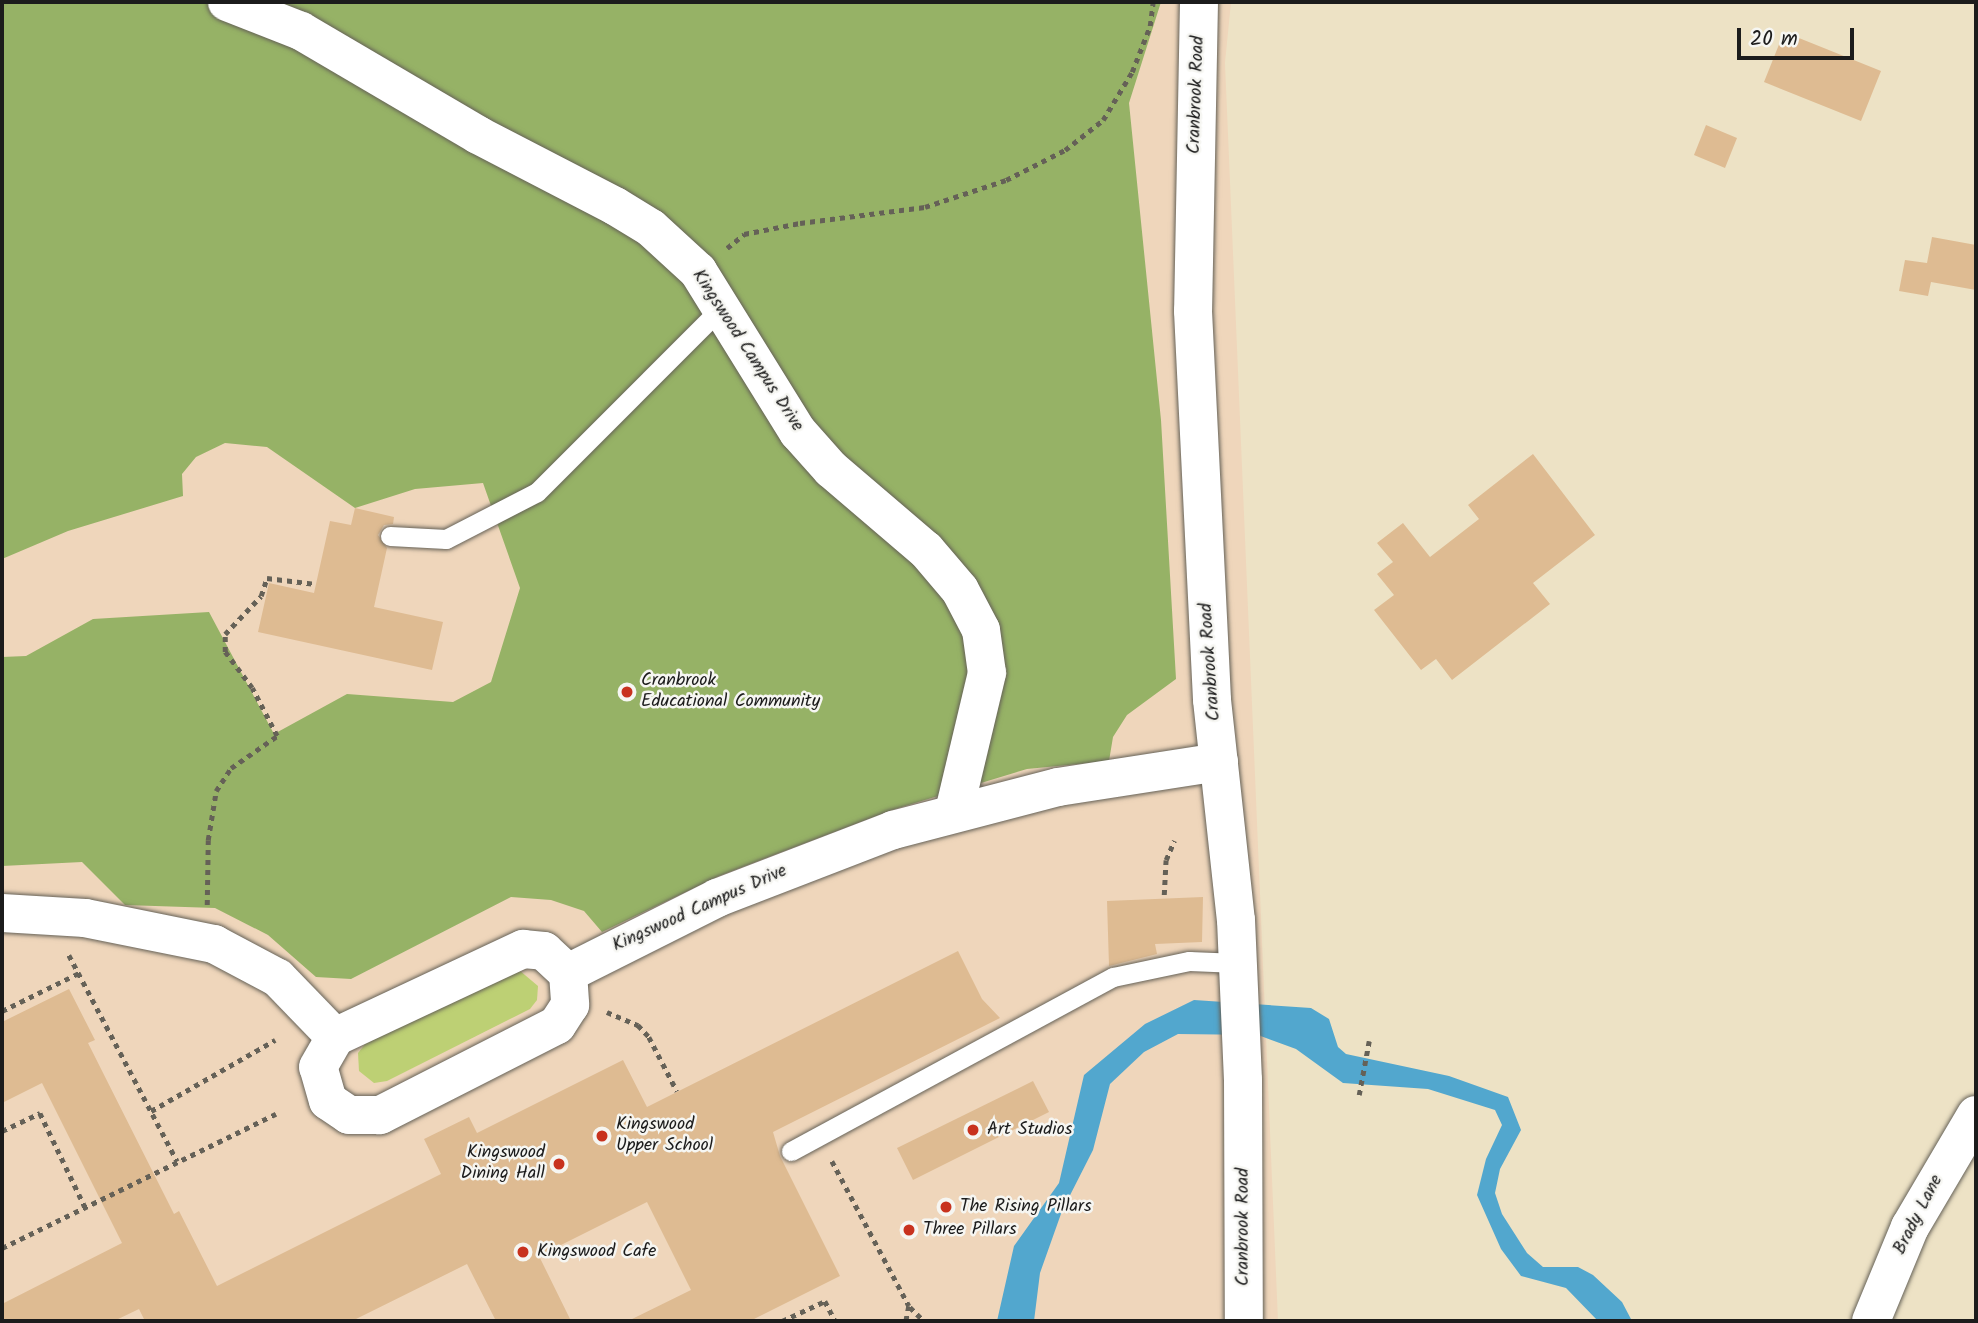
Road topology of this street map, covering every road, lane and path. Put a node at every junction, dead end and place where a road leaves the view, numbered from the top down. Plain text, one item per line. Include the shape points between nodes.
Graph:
1 (227, 2) edge
2 (1153, 2) edge
3 (1199, 2) edge
4 (698, 271) junction
5 (722, 307) junction
6 (390, 536) dead end
7 (316, 584) dead end
8 (1219, 762) junction
9 (954, 812) junction
10 (1174, 841) dead end
11 (1164, 895) dead end
12 (206, 911) dead end
13 (2, 913) edge
14 (56, 952) dead end
15 (1238, 963) junction
16 (79, 973) junction
17 (568, 973) junction
18 (2, 1011) edge
19 (606, 1012) dead end
20 (335, 1037) junction
21 (275, 1040) dead end
22 (1369, 1041) dead end
23 (677, 1091) dead end
24 (1359, 1094) dead end
25 (151, 1111) junction
26 (276, 1114) dead end
27 (1976, 1115) edge
28 (2, 1131) edge
29 (820, 1135) junction
30 (791, 1152) dead end
31 (178, 1161) junction
32 (85, 1206) junction
33 (2, 1247) edge
34 (909, 1306) junction
35 (782, 1321) edge
36 (835, 1321) edge
37 (906, 1321) edge
38 (924, 1321) edge
39 (1244, 1321) edge
40 (1871, 1321) edge

1 - 4 street, Kingswood Campus Drive via 301,31 458,123 615,206 651,228
2 - 4 path via 1150,26 1132,72 1104,120 1065,150 1006,180 925,207 744,234
3 - 8 street, Cranbrook Road via 1193,311
4 - 5 street, Kingswood Campus Drive
5 - 6 lane via 537,492 446,539
5 - 9 street, Kingswood Campus Drive via 798,432 831,469 926,550 960,590 981,629 987,673
7 - 12 path via 267,578 261,596 225,634 225,652 252,688 277,737 231,768 216,791 208,841
8 - 9 street, Kingswood Campus Drive via 1058,787
8 - 15 street, Cranbrook Road
9 - 17 street, Kingswood Campus Drive via 774,874 639,934
10 - 11 path via 1166,860
13 - 20 street via 85,918 214,944 278,978
14 - 16 path via 68,953
15 - 29 lane via 1189,961 1113,977
15 - 39 street, Cranbrook Road
16 - 18 path
16 - 25 path
17 - 20 street via 544,951 523,948
17 - 20 street via 570,1005 557,1025 373,1117 340,1112 323,1093 318,1067
19 - 23 path via 638,1025 649,1037
21 - 25 path
22 - 24 path
25 - 31 path
26 - 31 path
27 - 40 street, Brady Lane via 1910,1227
28 - 32 path via 40,1113
29 - 30 lane
29 - 34 path
31 - 32 path
32 - 33 path
34 - 37 path
34 - 38 path
35 - 36 path via 825,1301

